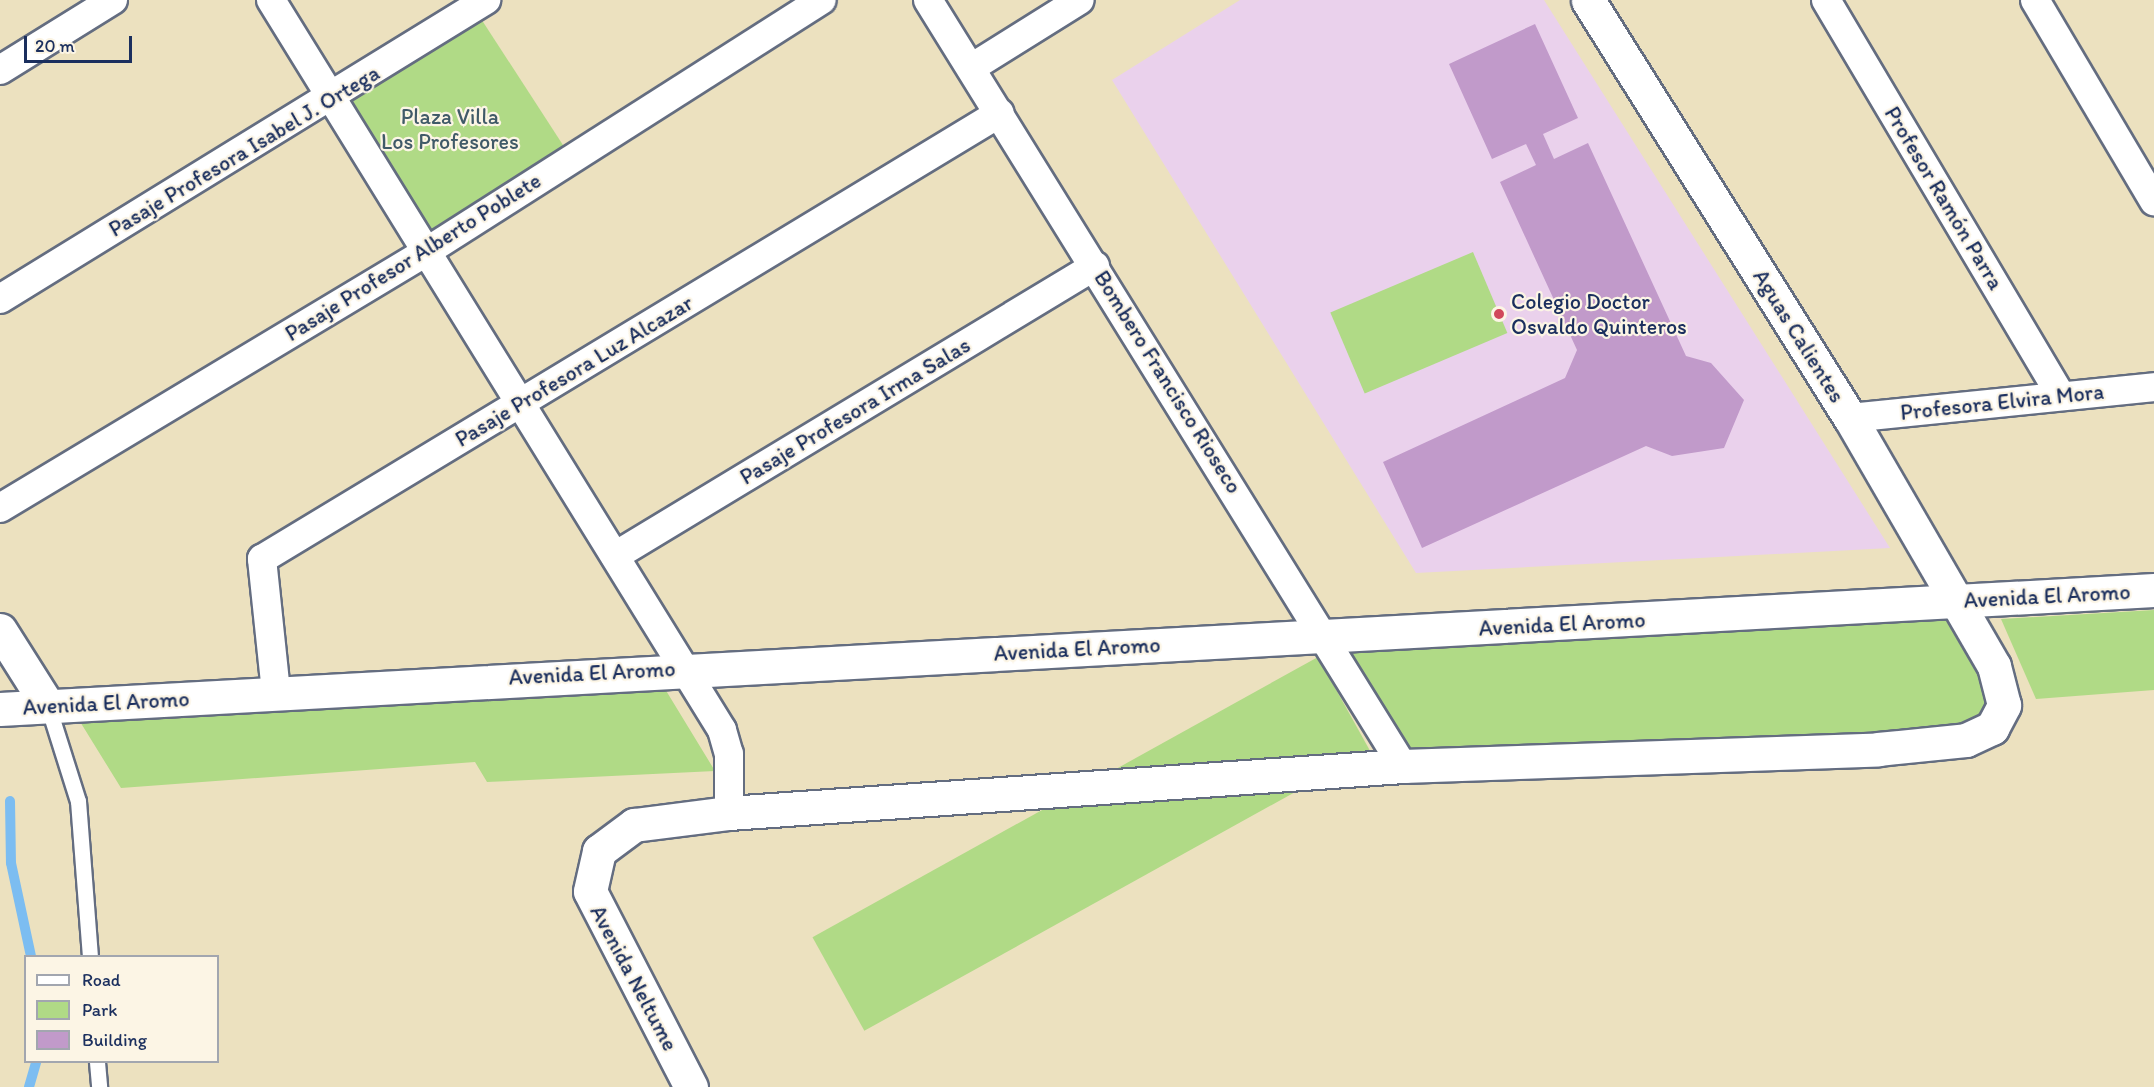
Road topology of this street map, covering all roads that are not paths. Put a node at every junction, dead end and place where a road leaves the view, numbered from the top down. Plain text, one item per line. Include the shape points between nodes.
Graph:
1 (113, 0) edge
2 (271, 0) edge
3 (486, 0) edge
4 (822, 0) edge
5 (928, 0) edge
6 (1080, 0) edge
7 (1588, 0) edge
8 (1826, 0) edge
9 (2035, 0) edge
10 (970, 68) junction
11 (0, 70) edge
12 (332, 98) junction
13 (1000, 113) junction
14 (2154, 201) edge
15 (426, 252) junction
16 (1095, 266) junction
17 (0, 299) edge
18 (2154, 387) edge
19 (2061, 396) junction
20 (521, 404) junction
21 (1850, 418) junction
22 (0, 508) edge
23 (615, 556) junction
24 (2154, 590) edge
25 (1953, 600) junction
26 (0, 630) edge
27 (1327, 638) junction
28 (683, 668) junction
29 (276, 692) junction
30 (48, 706) junction
31 (0, 709) edge
32 (1403, 766) junction
33 (729, 813) junction
34 (90, 955) edge
35 (97, 1063) edge
36 (99, 1087) edge
37 (692, 1087) edge

1 - 11 street
2 - 12 street
3 - 12 street, Pasaje Profesora Isabel J. Ortega
4 - 15 street, Pasaje Profesor Alberto Poblete
5 - 10 street, Bombero Francisco Rioseco
6 - 10 street
7 - 21 street, Aguas Calientes
8 - 19 street, Profesor Ramón Parra
9 - 14 street
10 - 13 street, Bombero Francisco Rioseco
12 - 15 street
12 - 17 street, Pasaje Profesora Isabel J. Ortega
13 - 16 street, Bombero Francisco Rioseco
13 - 20 street, Pasaje Profesora Luz Alcazar
15 - 20 street
15 - 22 street, Pasaje Profesor Alberto Poblete
16 - 23 street, Pasaje Profesora Irma Salas
16 - 27 street, Bombero Francisco Rioseco
18 - 19 street, Profesora Elvira Mora
19 - 21 street, Profesora Elvira Mora
20 - 23 street
20 - 29 street, Pasaje Profesora Luz Alcazar via 262,559
21 - 25 street, Aguas Calientes
23 - 28 street
24 - 25 street, Avenida El Aromo
25 - 27 street, Avenida El Aromo
25 - 32 street, Aguas Calientes via 2000,678 2001,715 1992,728 1966,740 1878,749
26 - 30 street
27 - 28 street, Avenida El Aromo
27 - 32 street, Bombero Francisco Rioseco
28 - 29 street, Avenida El Aromo
28 - 33 street via 722,730 729,754
29 - 30 street, Avenida El Aromo
30 - 31 street, Avenida El Aromo
30 - 34 lane via 78,801
32 - 33 street
33 - 37 street, Avenida Neltume via 662,819 615,837 599,851 590,891
35 - 36 lane

